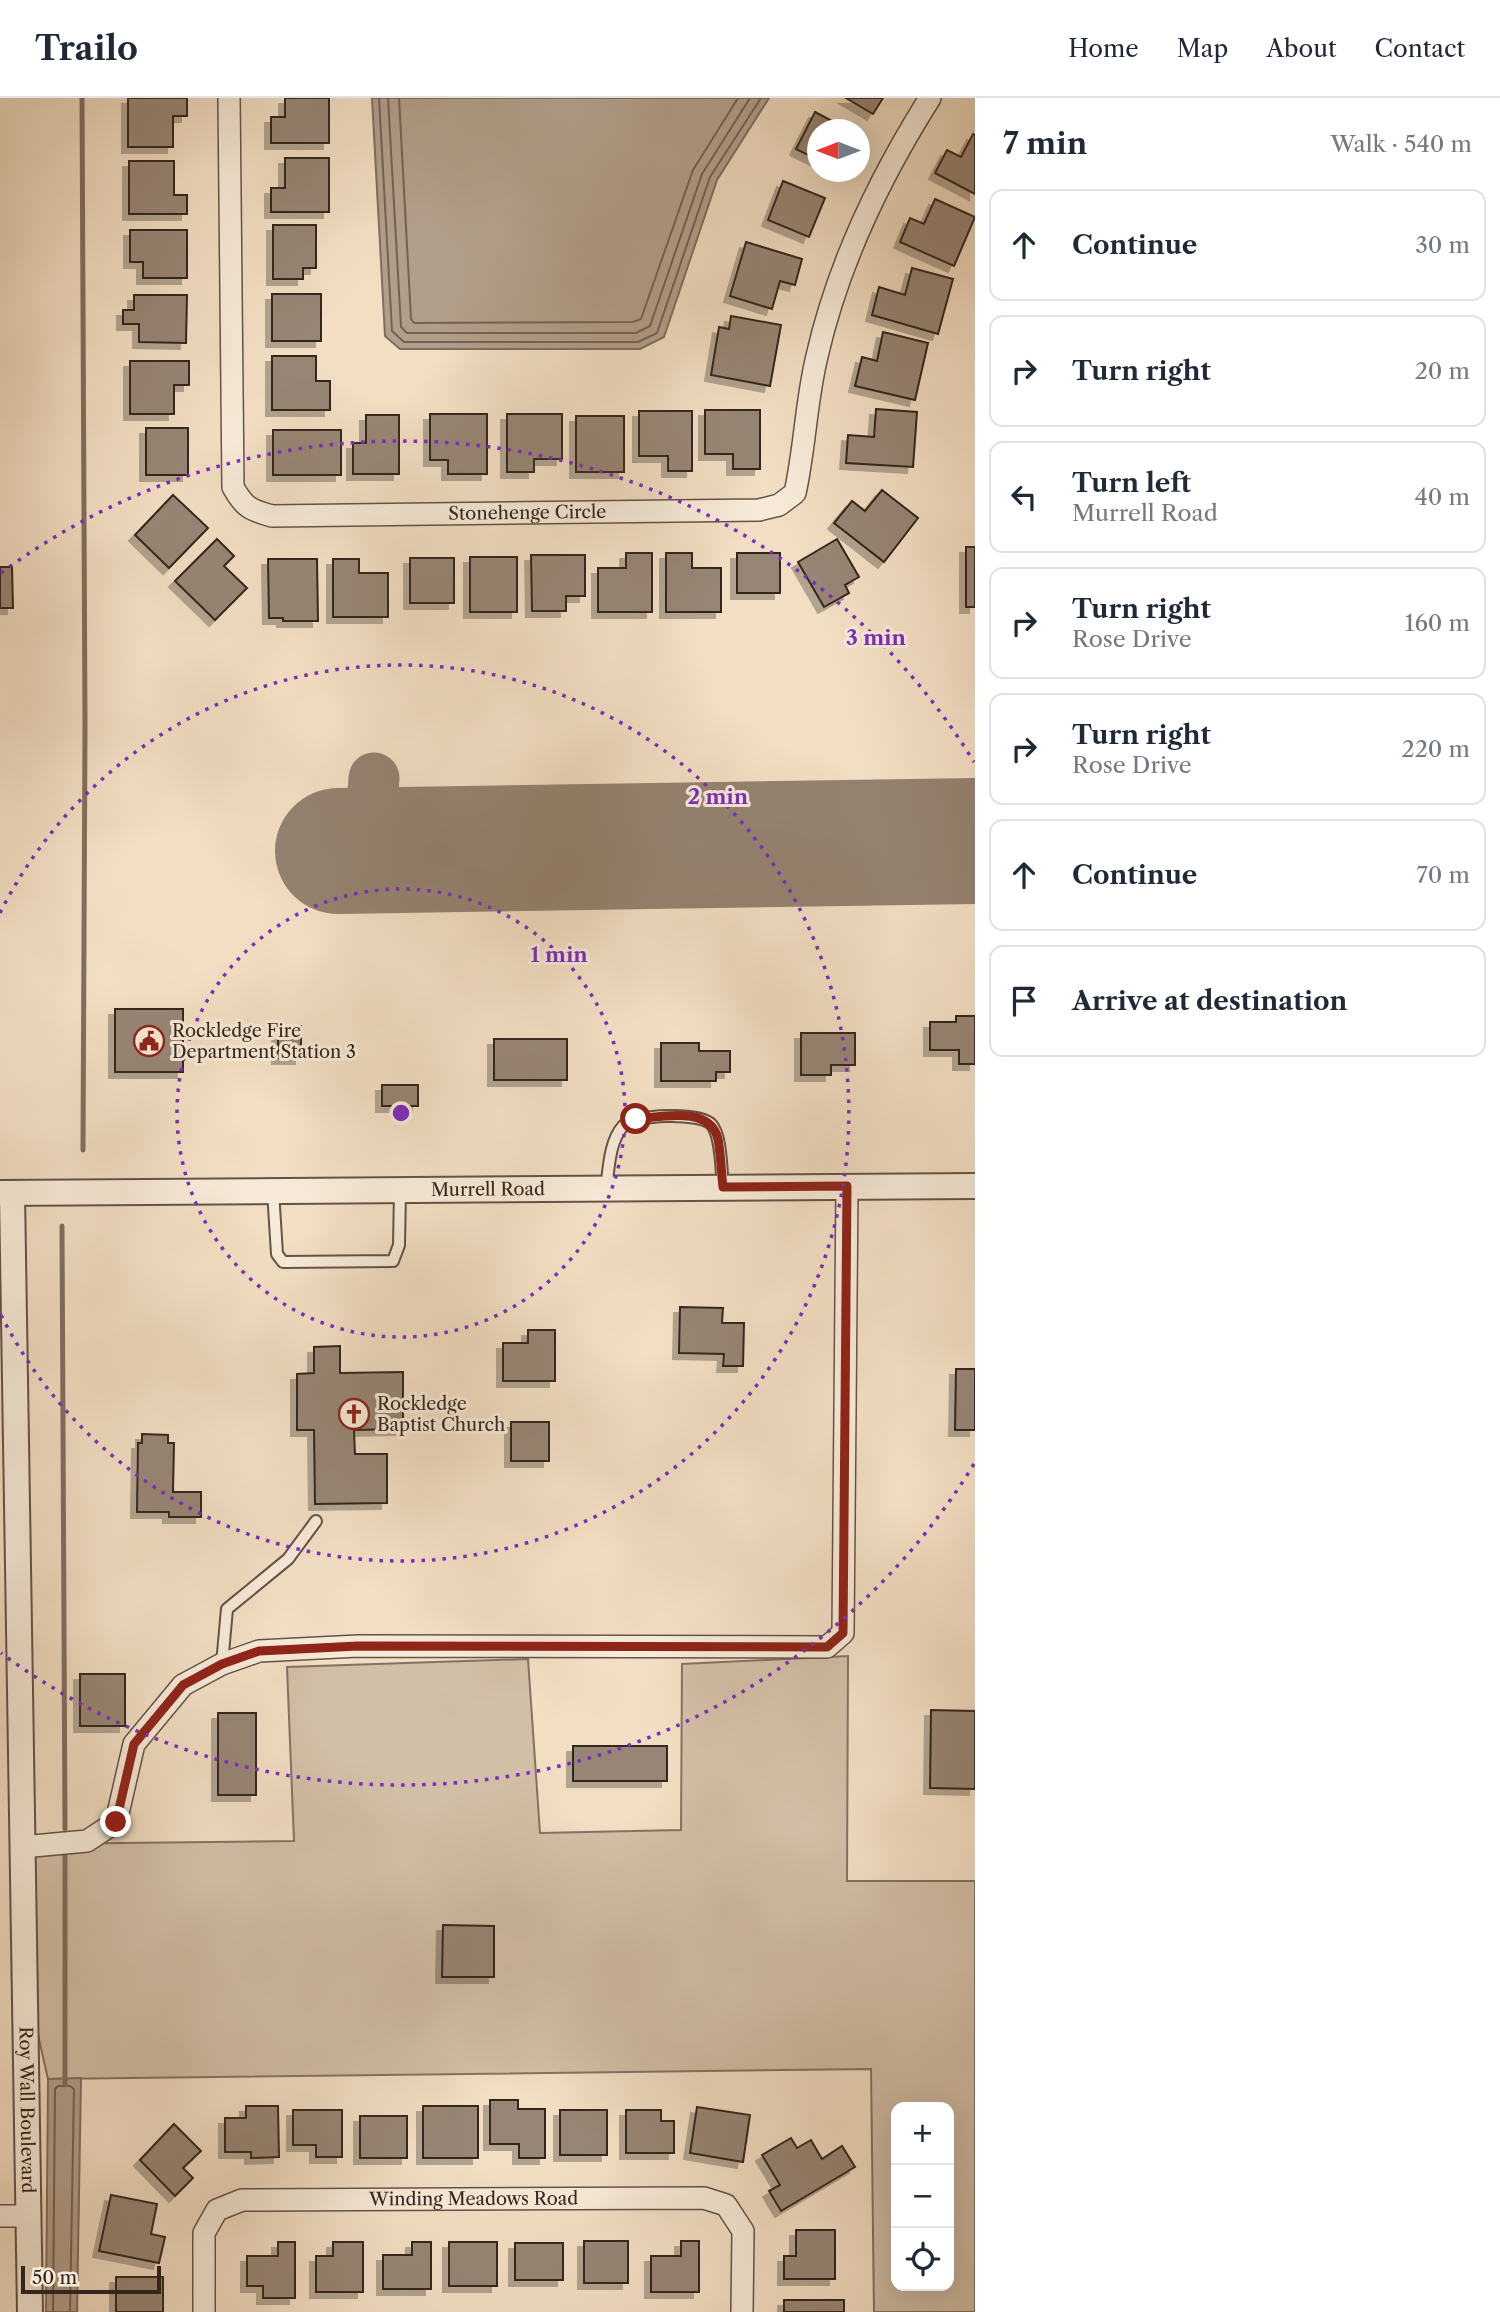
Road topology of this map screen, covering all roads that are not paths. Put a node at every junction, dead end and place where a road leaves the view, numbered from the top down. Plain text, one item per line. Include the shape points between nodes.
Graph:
1 (229, 98) edge
2 (930, 98) edge
3 (847, 1186) junction
4 (975, 1186) edge
5 (723, 1187) junction
6 (606, 1188) junction
7 (400, 1190) junction
8 (273, 1191) junction
9 (6, 1193) edge
10 (316, 1521) dead end
11 (222, 1664) junction
12 (23, 1847) junction
13 (29, 2216) junction
14 (0, 2217) edge
15 (30, 2312) edge
16 (204, 2312) edge
17 (742, 2312) edge

1 - 2 street, Stonehenge Circle via 233,487 242,503 272,516 759,510 779,505 795,493 816,357 852,245 895,156
3 - 4 street, Murrell Road
3 - 5 street, Murrell Road
3 - 11 street via 843,1633 827,1647 358,1646 259,1651
5 - 6 street, Murrell Road
5 - 6 lane via 718,1137 712,1125 682,1116 636,1119 624,1125 610,1158
6 - 7 street, Murrell Road
7 - 8 street, Murrell Road
7 - 8 lane via 399,1245 393,1261 283,1262 277,1254
8 - 9 street, Murrell Road
9 - 12 street, Roy Wall Boulevard
10 - 11 lane via 288,1559 227,1609
11 - 12 street via 183,1685 134,1744 116,1822 87,1841
12 - 13 street, Roy Wall Boulevard
13 - 14 street
13 - 15 street, Roy Wall Boulevard
16 - 17 street, Winding Meadows Road via 204,2233 217,2210 242,2200 704,2198 726,2205 743,2231

